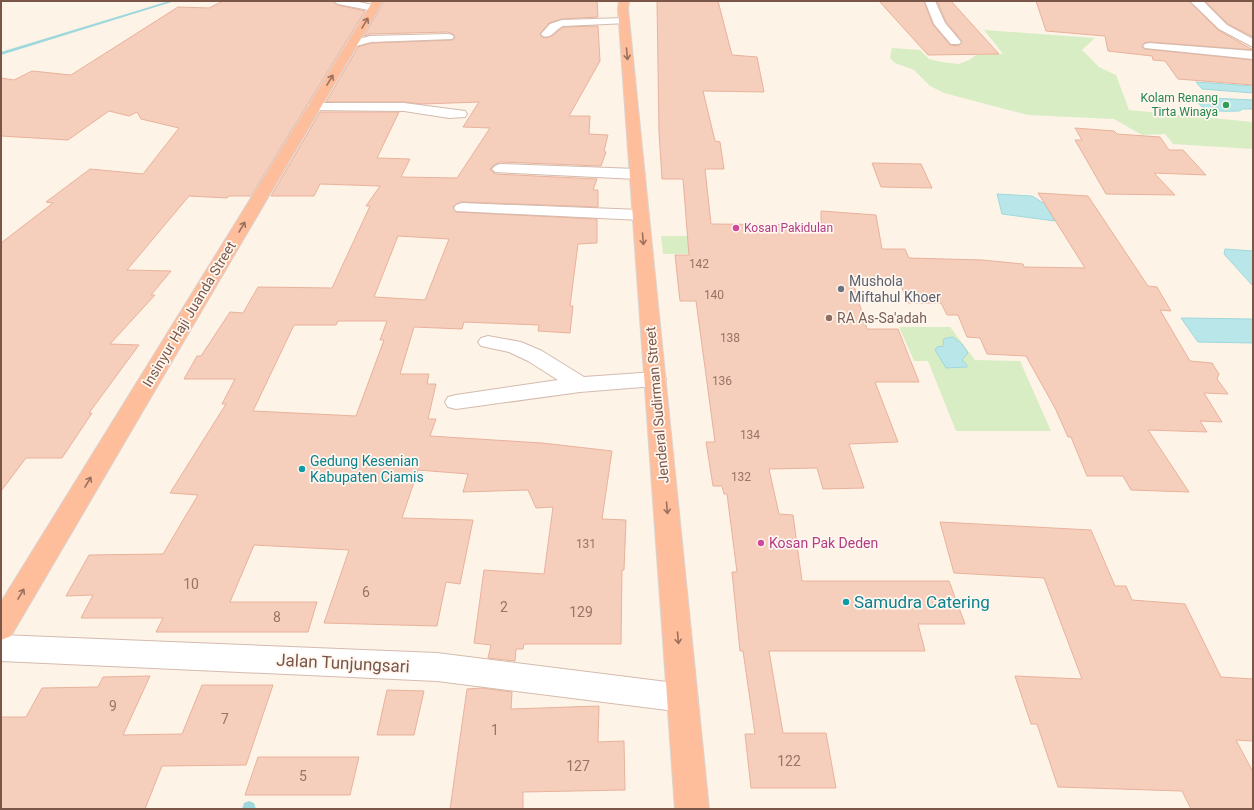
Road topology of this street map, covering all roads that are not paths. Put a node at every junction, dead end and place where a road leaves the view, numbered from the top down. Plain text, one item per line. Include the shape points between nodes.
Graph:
1 (338, 1) edge
2 (930, 1) edge
3 (1195, 1) edge
4 (376, 4) edge
5 (624, 11) edge
6 (547, 34) dead end
7 (448, 37) dead end
8 (955, 42) dead end
9 (352, 44) junction
10 (1253, 44) edge
11 (1149, 46) dead end
12 (1253, 55) edge
13 (314, 107) junction
14 (460, 114) dead end
15 (500, 170) dead end
16 (637, 174) junction
17 (462, 208) dead end
18 (641, 215) junction
19 (488, 342) dead end
20 (655, 379) junction
21 (580, 384) junction
22 (456, 402) dead end
23 (1, 627) edge
24 (1, 648) edge
25 (683, 698) junction
26 (692, 809) edge

1 - 4 street
2 - 8 street via 940,24
3 - 10 street via 1222,27
9 -> 4 highway, Insinyur Haji Juanda Street
5 - 6 street via 554,26
5 -> 16 highway, Jenderal Sudirman Street
7 - 9 street via 370,39
13 -> 9 highway, Insinyur Haji Juanda Street
11 - 12 street
13 - 14 street via 398,107
23 -> 13 highway, Insinyur Haji Juanda Street
15 - 16 street
16 - 18 highway, Jenderal Sudirman Street
17 - 18 street
18 -> 20 highway, Jenderal Sudirman Street
19 - 21 street via 514,347 535,356
20 - 21 street
20 -> 25 highway, Jenderal Sudirman Street
21 - 22 street
24 - 25 street, Jalan Tunjungsari via 437,667
25 - 26 highway, Jenderal Sudirman Street

